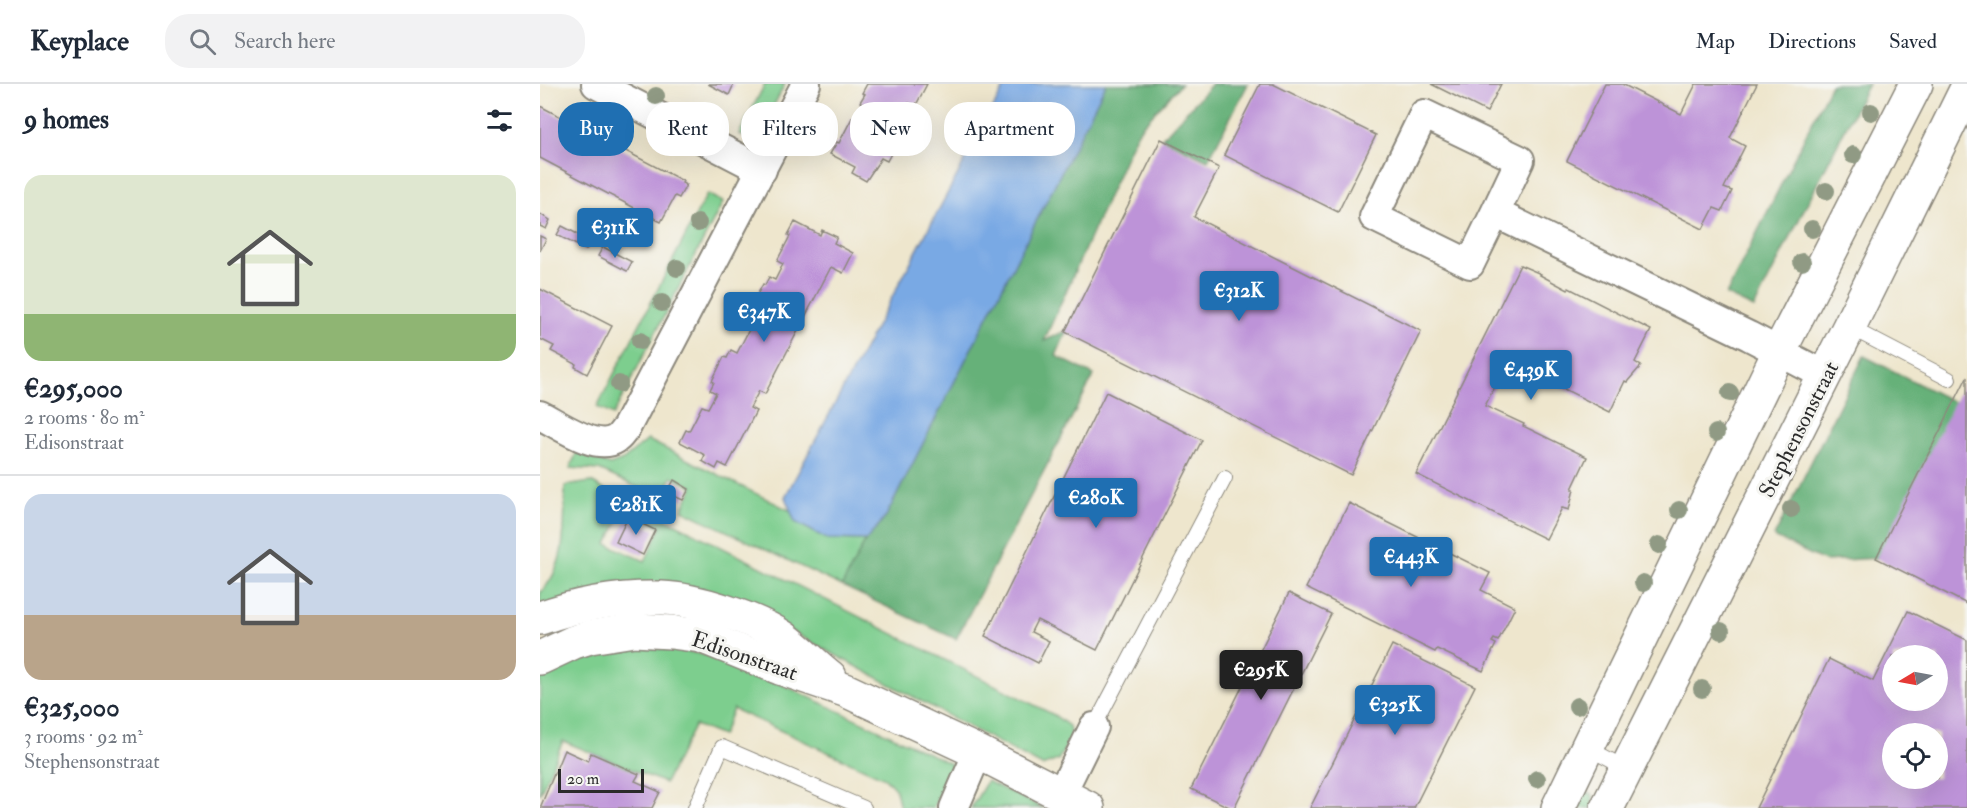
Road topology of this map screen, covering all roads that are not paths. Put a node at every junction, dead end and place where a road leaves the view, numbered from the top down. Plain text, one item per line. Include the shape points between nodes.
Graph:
1 (596, 84) edge
2 (806, 84) edge
3 (1916, 84) edge
4 (1967, 88) edge
5 (762, 170) junction
6 (1495, 213) junction
7 (1850, 327) junction
8 (1779, 352) junction
9 (1824, 375) junction
10 (1949, 379) dead end
11 (540, 415) edge
12 (1225, 478) dead end
13 (540, 618) edge
14 (540, 658) edge
15 (845, 690) junction
16 (1094, 727) joint
17 (1588, 748) junction
18 (978, 752) junction
19 (1627, 769) junction
20 (1074, 801) edge
21 (695, 808) edge
22 (864, 808) edge
23 (954, 808) edge
24 (1558, 808) edge
25 (1607, 808) edge

1 - 5 street
2 - 5 street
3 - 8 street
4 - 7 street, Stephensonstraat
5 - 11 street via 626,428 616,439 586,440
6 - 6 street via 1520,160 1424,114 1374,218 1470,264
6 - 8 street
7 - 9 street, Stephensonstraat
7 - 10 lane
8 - 9 street
8 - 17 street
9 - 19 street, Stephensonstraat
12 - 16 lane
13 - 15 street, Edisonstraat via 562,609 619,600 664,598 716,608 783,638
14 - 15 street, Edisonstraat via 590,637 634,630 671,632 701,636
15 - 18 street, Edisonstraat
16 - 20 street, Edisonstraat
17 - 19 lane
17 - 24 street
18 - 20 street, Edisonstraat
18 - 23 street
19 - 25 street, Stephensonstraat
21 - 22 lane via 722,747

